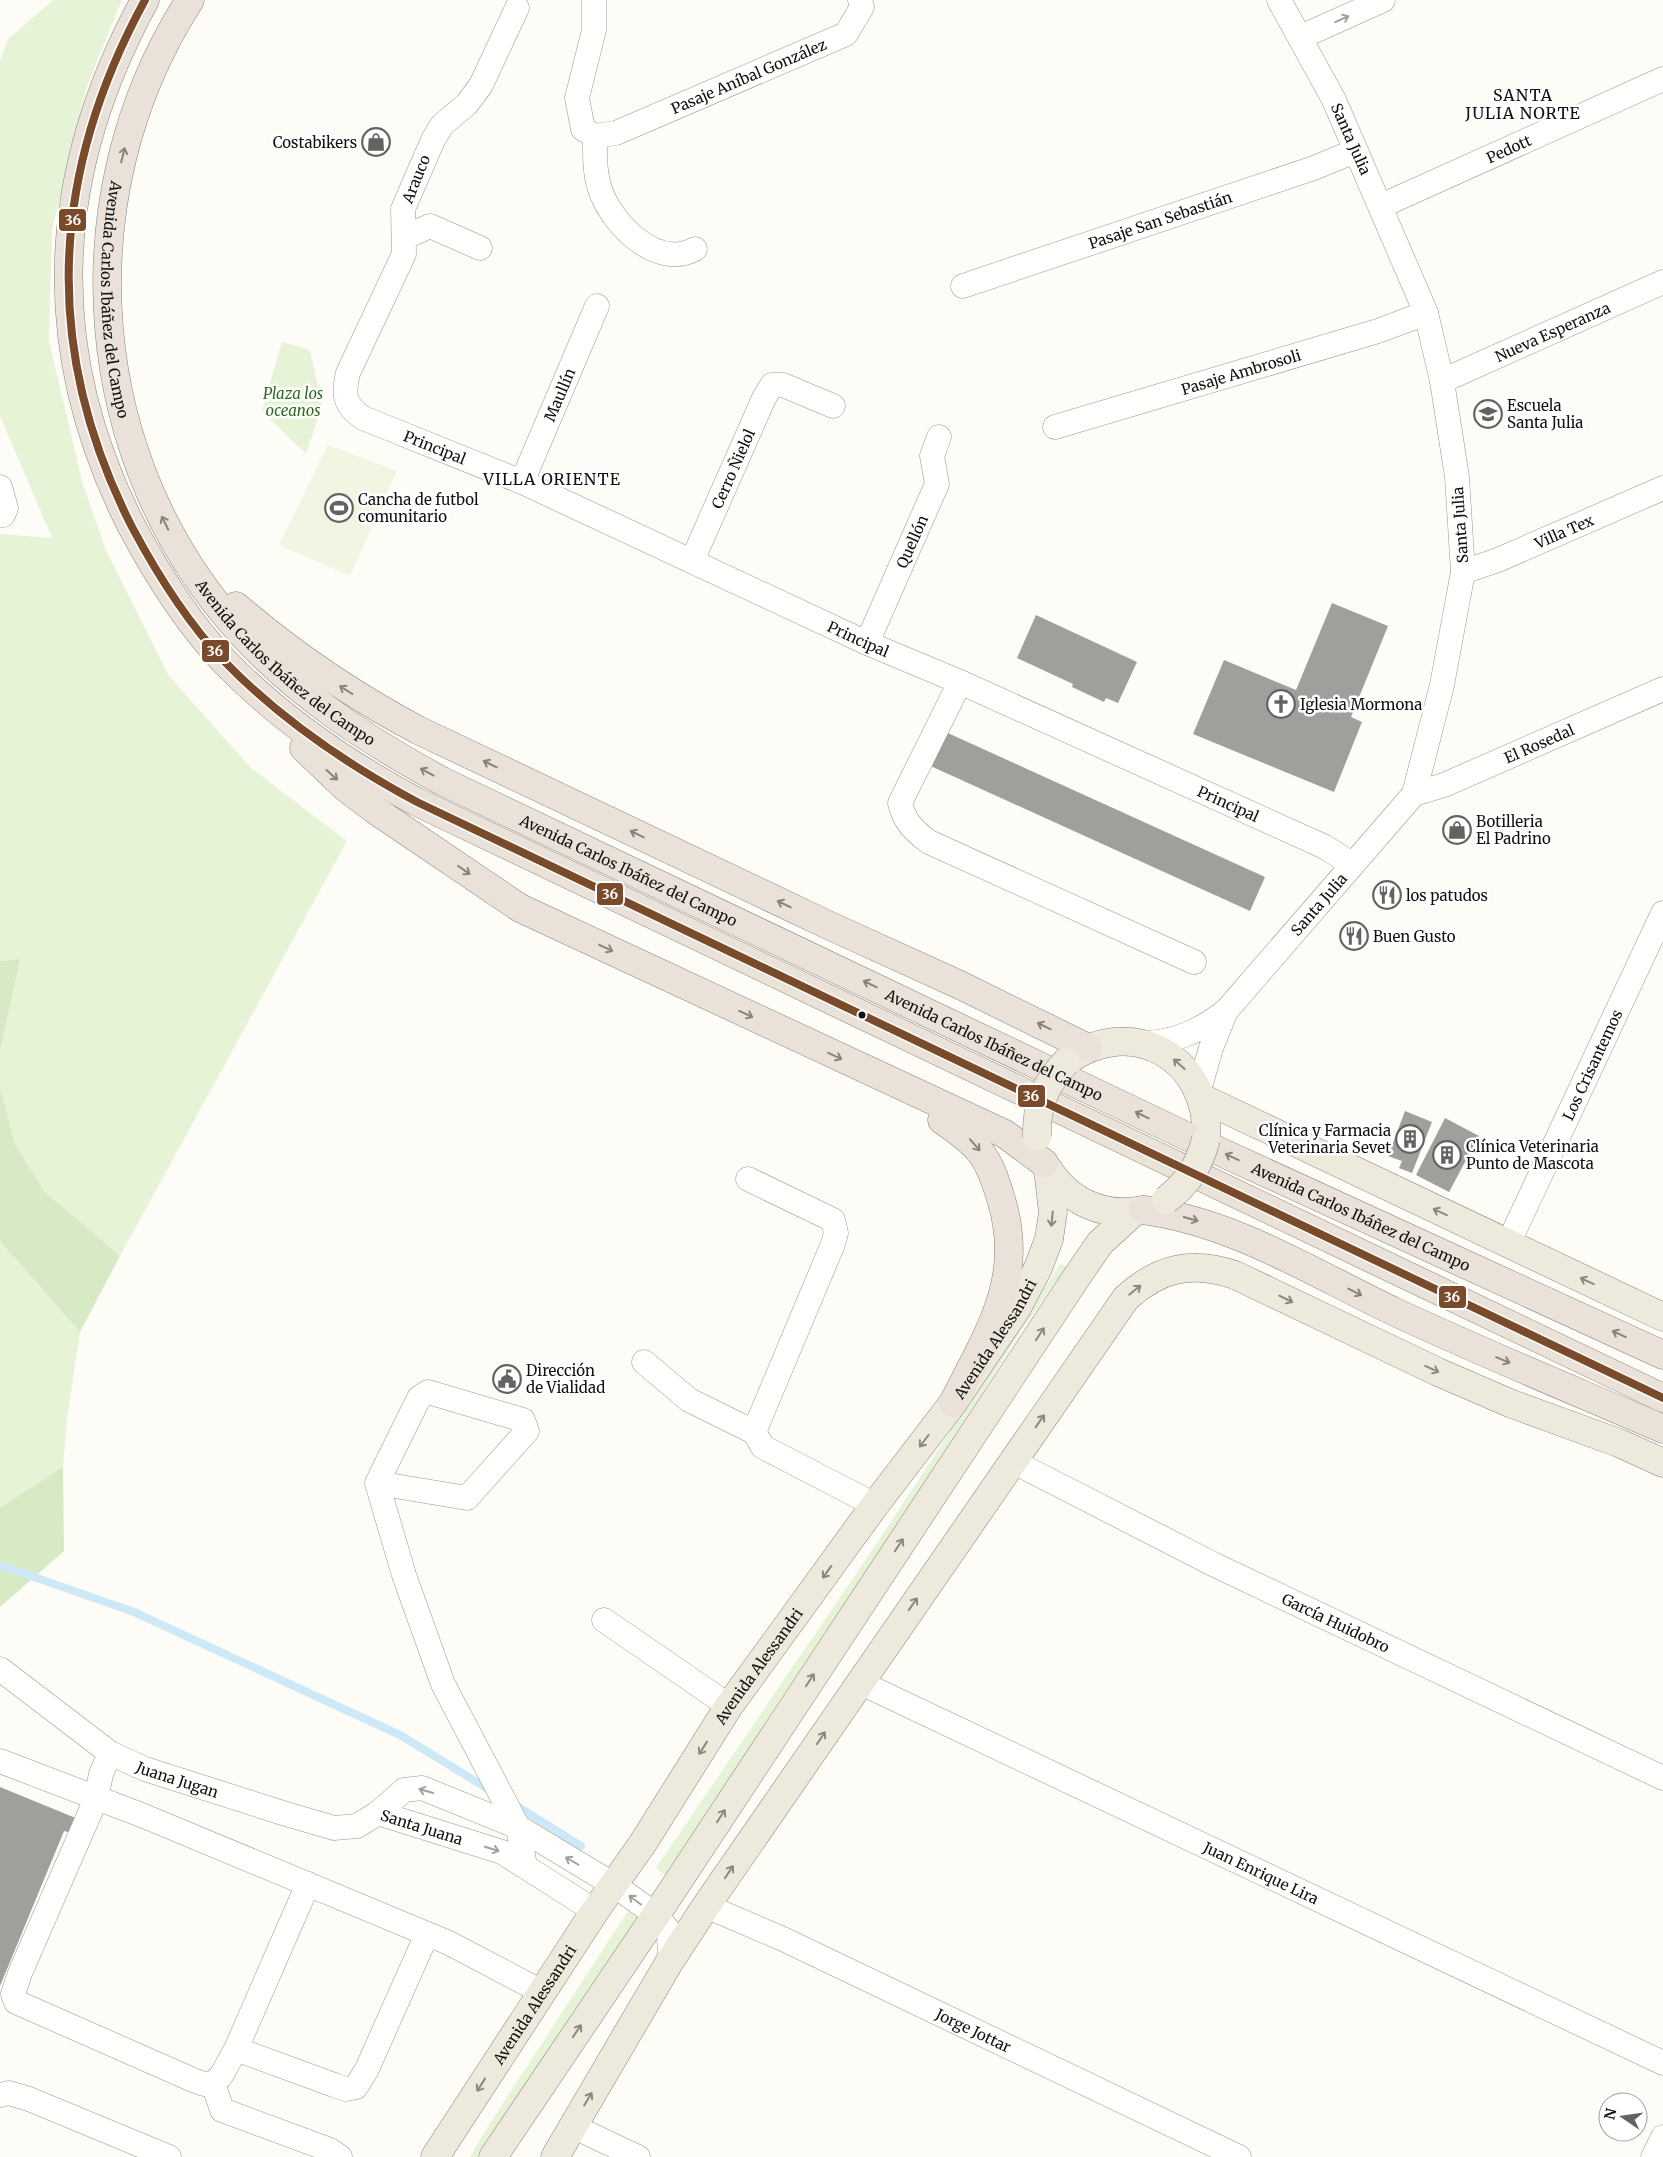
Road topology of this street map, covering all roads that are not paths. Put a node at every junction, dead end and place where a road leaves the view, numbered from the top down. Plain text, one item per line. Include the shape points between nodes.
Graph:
1 (145, 0) edge
2 (190, 0) edge
3 (594, 0) edge
4 (860, 0) edge
5 (1279, 0) edge
6 (1383, 0) edge
7 (517, 8) dead end
8 (1301, 37) junction
9 (1663, 79) edge
10 (606, 134) junction
11 (1355, 151) junction
12 (1381, 206) junction
13 (405, 237) junction
14 (480, 248) dead end
15 (695, 249) dead end
16 (1663, 282) edge
17 (963, 286) dead end
18 (597, 306) dead end
19 (1426, 313) junction
20 (1442, 381) junction
21 (834, 406) dead end
22 (363, 418) joint
23 (1055, 427) dead end
24 (939, 437) dead end
25 (522, 482) junction
26 (0, 487) edge
27 (1663, 488) edge
28 (2, 514) edge
29 (692, 561) junction
30 (190, 566) junction
31 (1463, 572) junction
32 (867, 643) junction
33 (960, 682) junction
34 (252, 688) junction
35 (1663, 689) edge
36 (1414, 794) junction
37 (1352, 864) junction
38 (1663, 913) edge
39 (1194, 962) dead end
40 (1226, 1011) junction
41 (1141, 1043) junction
42 (1077, 1055) junction
43 (879, 1077) junction
44 (1200, 1094) junction
45 (1046, 1167) junction
46 (748, 1179) dead end
47 (1148, 1207) junction
48 (1508, 1244) junction
49 (1663, 1316) edge
50 (1663, 1355) edge
51 (644, 1362) dead end
52 (1663, 1398) edge
53 (953, 1403) junction
54 (1663, 1429) edge
55 (754, 1432) junction
56 (1012, 1461) junction
57 (1663, 1463) edge
58 (377, 1483) junction
59 (875, 1505) junction
60 (604, 1620) dead end
61 (0, 1669) edge
62 (859, 1682) junction
63 (729, 1706) junction
64 (110, 1753) junction
65 (0, 1761) edge
66 (1663, 1778) edge
67 (96, 1798) junction
68 (378, 1814) junction
69 (518, 1827) junction
70 (525, 1866) junction
71 (308, 1884) junction
72 (614, 1885) junction
73 (706, 1906) junction
74 (595, 1911) junction
75 (656, 1916) junction
76 (427, 1934) junction
77 (670, 1961) junction
78 (542, 1992) junction
79 (236, 2049) junction
80 (1663, 2063) edge
81 (213, 2083) junction
82 (0, 2095) edge
83 (572, 2126) junction
84 (1663, 2137) edge
85 (560, 2156) edge
86 (169, 2157) edge
87 (340, 2157) edge
88 (435, 2157) edge
89 (493, 2157) edge
90 (638, 2157) edge
91 (1238, 2157) edge
92 (1653, 2157) edge

1 - 34 highway, Avenida Carlos Ibáñez del Campo via 113,63 97,104 75,191 68,280 76,365 97,448 140,541 196,628
30 -> 2 highway, Avenida Carlos Ibáñez del Campo via 150,493 128,430 110,342 106,281 112,208 128,135 152,72
3 - 10 street via 594,30 577,98 583,129
4 - 10 street, Pasaje Aníbal González via 862,7 846,34
5 - 8 street, Santa Julia
8 -> 6 street
7 - 13 street, Arauco via 482,85 442,125 433,140 404,209
8 - 11 street, Santa Julia via 1334,100
9 - 12 street, Pedott
10 - 15 street via 598,184 627,234 667,254 686,254
11 - 12 street, Santa Julia
11 - 17 street, Pasaje San Sebastián via 1314,168
12 - 19 street, Santa Julia
13 - 14 street via 430,226
13 - 22 street, Arauco via 404,254 398,270 348,373 346,400 352,411
16 - 20 street, Nueva Esperanza
18 - 25 street, Maullín
19 - 20 street, Santa Julia
19 - 23 street, Pasaje Ambrosoli
20 - 31 street, Santa Julia via 1457,478
21 - 29 street, Cerro Ñielol via 783,384 772,385
22 - 25 street, Principal
24 - 32 street, Quellón via 932,456 937,484
25 - 29 street, Principal
26 - 28 street via 6,508
27 - 31 street, Villa Tex
29 - 32 street, Principal
42 -> 30 highway via 960,985 380,710 285,647
50 -> 30 highway, Avenida Carlos Ibáñez del Campo via 1186,1136 434,776 364,736 311,700 243,635
31 - 36 street, Santa Julia via 1442,685
32 - 33 street, Principal
33 - 37 street, Principal via 1325,846
33 - 39 street via 900,803 903,817 913,830 929,842
34 -> 43 highway via 300,744 346,788 520,908
34 - 52 highway, Avenida Carlos Ibáñez del Campo via 288,720 348,762 417,802
35 - 36 street, El Rosedal via 1444,786
36 - 37 street, Santa Julia
37 - 40 street, Santa Julia
38 - 48 street, Los Crisantemos
40 - 41 street, Santa Julia via 1192,1033 1158,1043
40 - 44 street, Santa Julia via 1211,1048
41 - 42 main road via 1108,1042
44 -> 41 main road via 1180,1063
42 - 45 main road, bridge via 1048,1084 1042,1096 1036,1123
43 - 45 highway via 1005,1134
43 -> 53 highway via 971,1140 984,1155 995,1177 1005,1209 1011,1259 1002,1299
44 - 47 main road, bridge via 1207,1118 1202,1157 1181,1189
48 -> 44 main road
45 - 47 main road via 1064,1190 1085,1204 1109,1211
45 -> 53 main road, Avenida Alessandri via 1053,1212 1049,1239 1038,1268 1017,1308
46 - 55 street via 832,1220 836,1233
47 -> 54 highway via 1235,1234 1403,1315
75 -> 47 main road via 1081,1271 1100,1244
49 -> 48 main road
51 - 55 street via 689,1400
53 -> 59 main road, Avenida Alessandri
55 - 59 street via 763,1447
56 -> 57 main road via 1126,1298 1137,1288 1166,1273 1200,1267 1235,1275 1446,1376
62 -> 56 main road
56 - 66 street, García Huidobro via 1215,1565
58 - 58 street via 467,1498 527,1431 523,1420 428,1392 419,1398
58 - 69 street via 404,1575 443,1684
59 -> 63 main road, Avenida Alessandri
60 - 63 street
61 - 64 street, Juana Jugan
73 -> 62 main road
62 - 80 street, Juan Enrique Lira
63 -> 72 main road, Avenida Alessandri
64 - 67 street
64 - 68 street, Juana Jugan via 145,1769 334,1828 357,1826
65 - 67 street
67 - 71 street
67 - 81 street via 20,1973 13,1994 16,2002 193,2080
69 -> 68 street, Santa Juana via 422,1788 404,1790
68 -> 70 street, Santa Juana via 502,1852
69 - 70 street
72 -> 69 street, Santa Juana
70 - 74 street, Santa Juana
71 - 76 street
71 - 79 street
72 - 74 main road, Avenida Alessandri
75 -> 72 street
73 - 77 main road
73 - 91 street, Jorge Jottar via 783,1939
74 - 78 main road, Avenida Alessandri
75 - 77 street via 669,1932
89 -> 75 main road
76 - 78 street
76 - 79 street via 368,2068 356,2087 334,2086
83 -> 77 main road
78 -> 88 main road, Avenida Alessandri
79 - 81 street via 221,2076
81 - 87 street via 222,2110 330,2150
82 - 86 street via 9,2093 29,2099
83 - 85 main road
83 - 90 street
84 - 92 street

